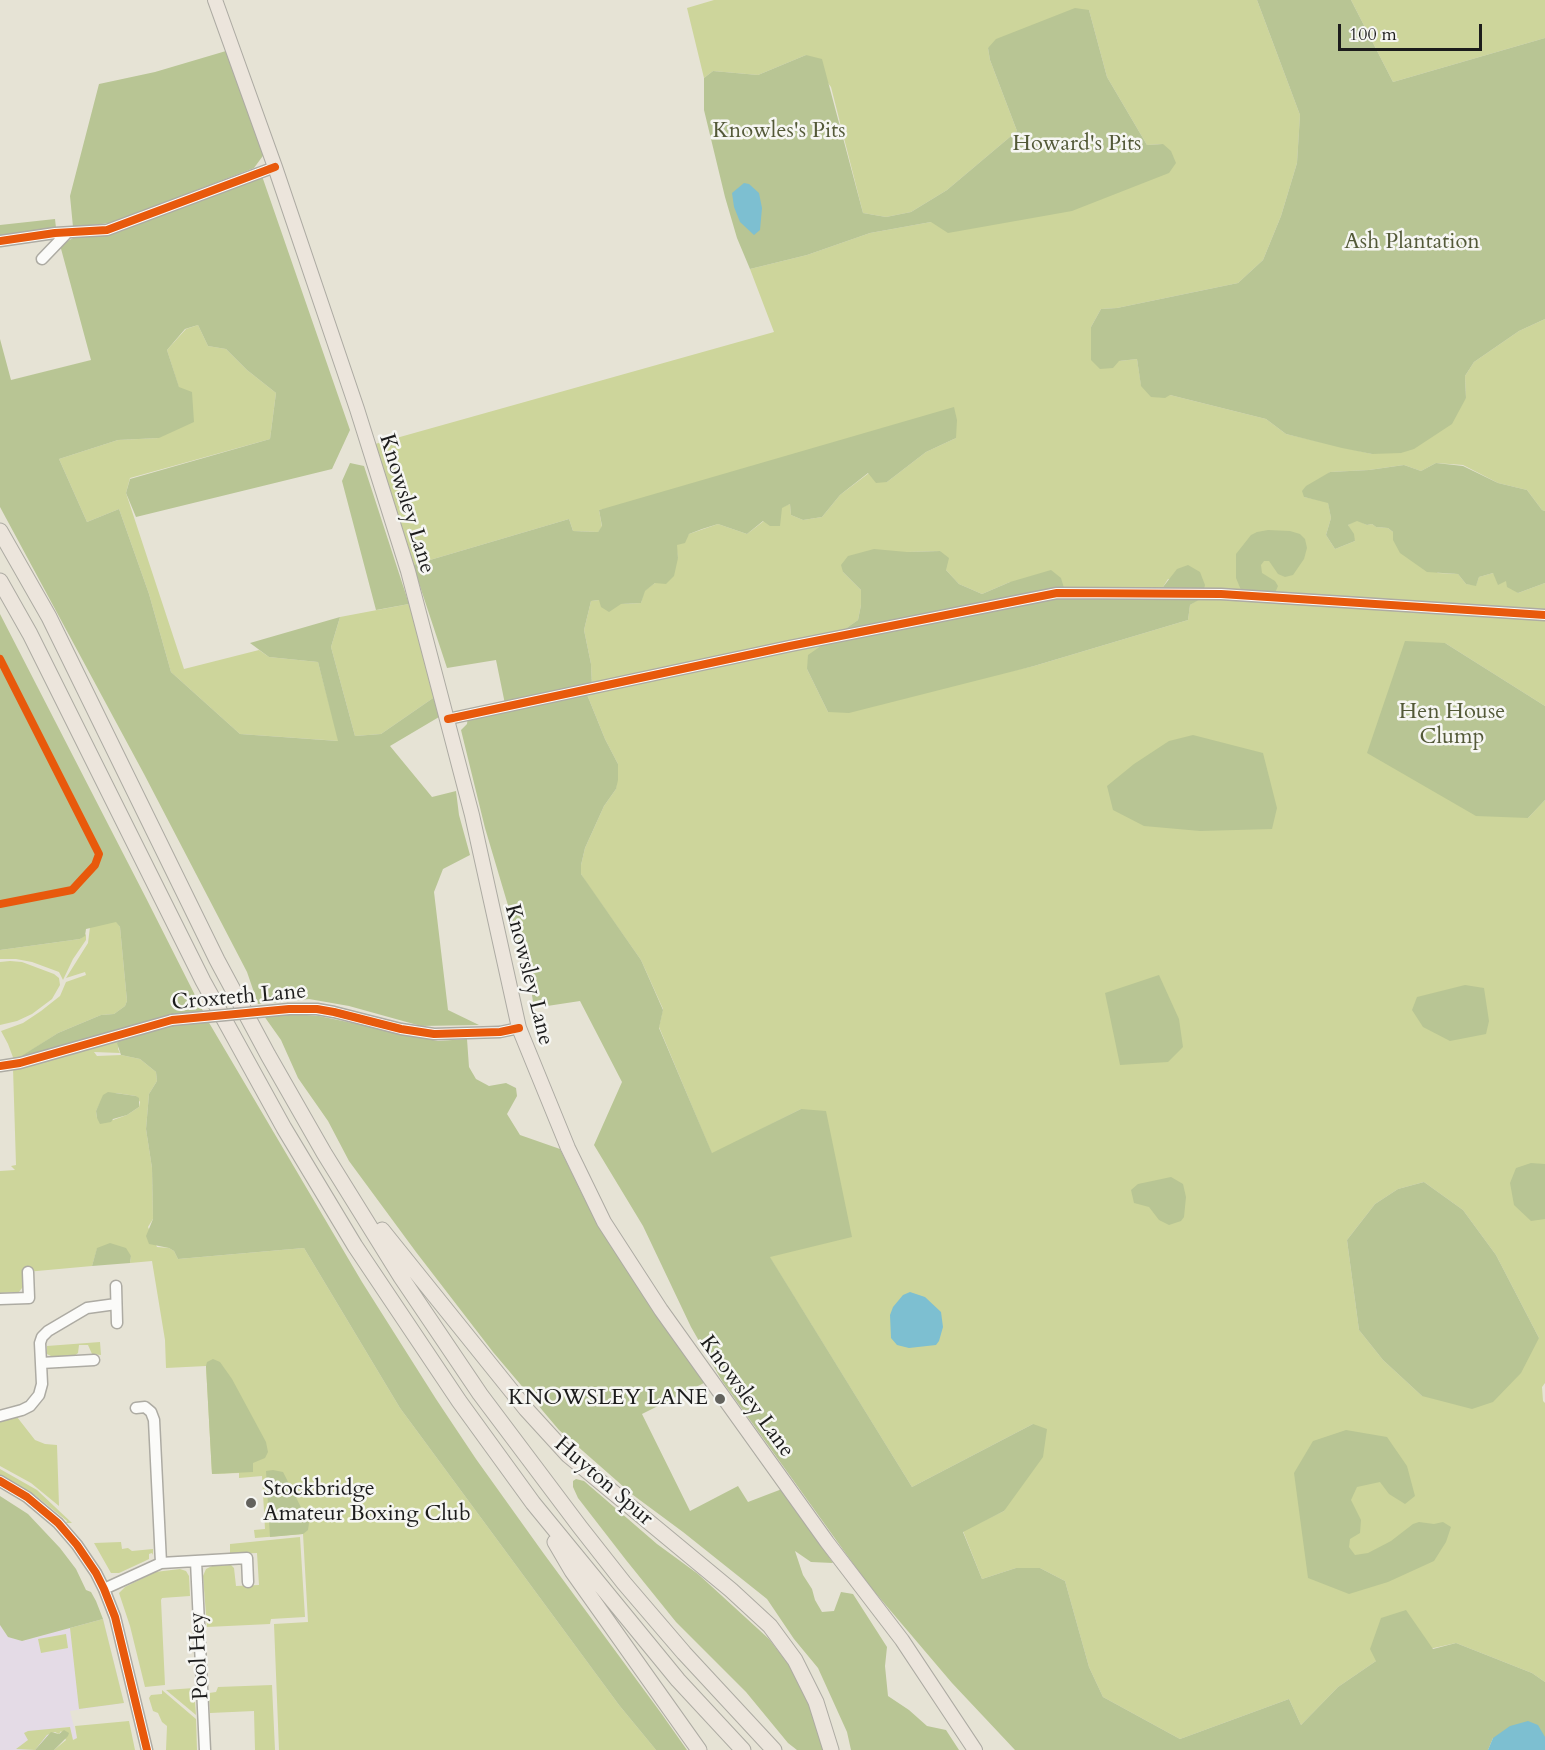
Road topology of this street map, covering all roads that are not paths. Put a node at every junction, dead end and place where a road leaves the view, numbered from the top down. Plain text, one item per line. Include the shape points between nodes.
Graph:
1 (215, 0) edge
2 (275, 167) junction
3 (67, 233) junction
4 (0, 241) edge
5 (42, 259) dead end
6 (0, 531) edge
7 (0, 581) edge
8 (1545, 615) edge
9 (448, 719) junction
10 (519, 1028) junction
11 (0, 1066) edge
12 (324, 1153) junction
13 (28, 1272) dead end
14 (116, 1286) dead end
15 (0, 1299) edge
16 (116, 1304) junction
17 (117, 1323) dead end
18 (88, 1357) dead end
19 (41, 1363) junction
20 (136, 1408) dead end
21 (0, 1416) edge
22 (0, 1481) edge
23 (533, 1503) junction
24 (196, 1561) junction
25 (161, 1563) junction
26 (248, 1582) dead end
27 (104, 1588) junction
28 (147, 1750) edge
29 (205, 1750) edge
30 (699, 1750) edge
31 (743, 1750) edge
32 (774, 1750) edge
33 (831, 1750) edge
34 (975, 1750) edge

1 - 2 main road, Knowsley Lane
2 - 3 street via 107,230
2 - 9 main road, Knowsley Lane via 408,571
3 - 4 street
3 - 5 street
6 - 12 highway via 50,616 217,960
7 - 23 highway via 203,981 284,1128 355,1246
8 - 9 street via 1221,594 1057,593
9 - 10 main road, Knowsley Lane
10 - 11 street, Croxteth Lane, bridge via 434,1034 317,1009 289,1009 172,1020
10 - 34 main road, Knowsley Lane via 568,1148 604,1222 661,1310 902,1640
12 - 32 highway via 437,1332 527,1459 624,1583
12 - 33 highway, Huyton Spur via 474,1345 568,1455 770,1626 795,1660 811,1691
13 - 15 street via 29,1298
14 - 16 street
16 - 17 street
16 - 19 street via 87,1308 48,1330 40,1343
18 - 19 street
19 - 21 street via 42,1384 34,1402
20 - 25 street via 145,1407 154,1420
22 - 27 street via 58,1523
23 - 30 highway via 572,1571
23 - 31 highway via 678,1680
24 - 25 street
24 - 26 street via 247,1558
24 - 29 street, Pool Hey
25 - 27 street
27 - 28 street via 123,1647

